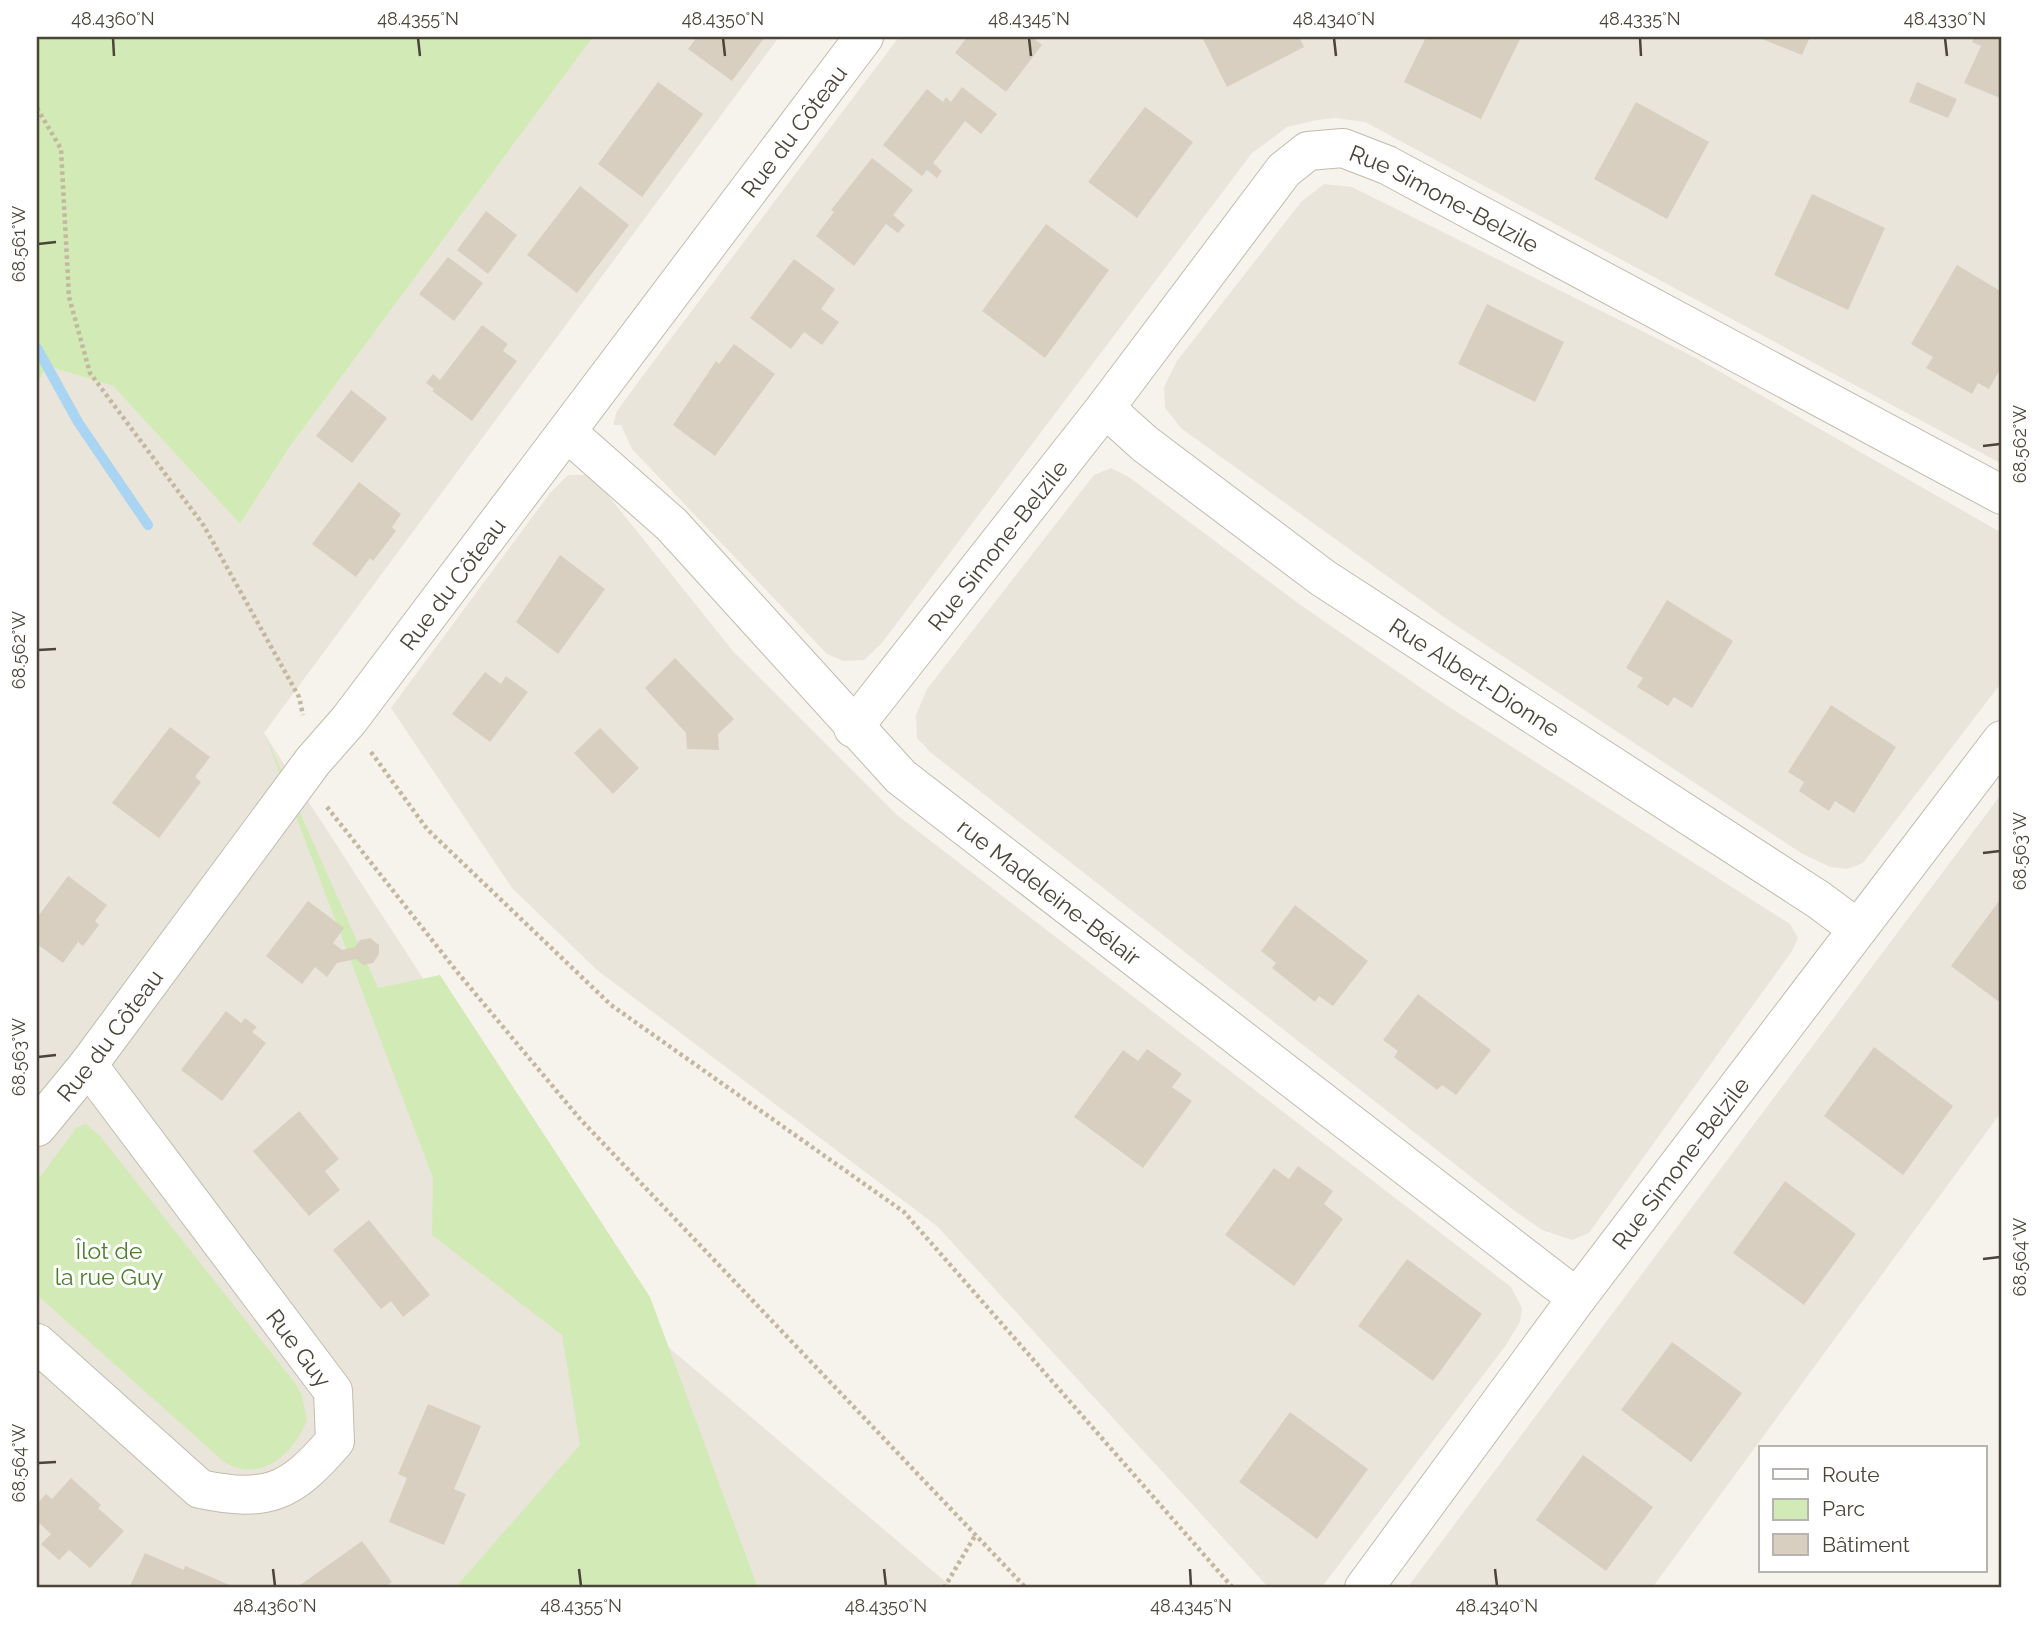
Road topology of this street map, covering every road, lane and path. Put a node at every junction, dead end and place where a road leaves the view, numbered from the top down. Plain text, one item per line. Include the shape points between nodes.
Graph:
1 (864, 37) edge
2 (37, 108) edge
3 (1105, 408) junction
4 (568, 433) junction
5 (2002, 495) edge
6 (349, 720) junction
7 (853, 728) junction
8 (2002, 740) edge
9 (313, 761) junction
10 (1858, 929) junction
11 (88, 1065) junction
12 (37, 1127) edge
13 (1577, 1298) junction
14 (37, 1343) edge
15 (976, 1534) junction
16 (944, 1588) edge
17 (1026, 1588) edge
18 (1233, 1588) edge
19 (1364, 1588) edge

1 - 4 street, Rue du Côteau
2 - 9 path via 61,149 69,297 90,373 204,526 299,697
3 - 5 street, Rue Simone-Belzile via 1284,170 1308,151 1343,148 1399,172
3 - 7 street, Rue Simone-Belzile
3 - 10 street, Rue Albert-Dionne via 1145,444 1323,578
4 - 6 street, Rue du Côteau
4 - 7 street, rue Madeleine-Bélair via 672,525
6 - 9 street, Rue du Côteau
6 - 18 path via 427,829 611,1005 904,1212
7 - 13 street, rue Madeleine-Bélair via 901,777
8 - 10 street, Rue Simone-Belzile
9 - 11 street, Rue du Côteau
9 - 15 path via 321,799 580,1119
10 - 13 street, Rue Simone-Belzile
11 - 12 street, Rue du Côteau
11 - 14 street, Rue Guy via 333,1391 335,1441 307,1473 274,1493 230,1496 200,1489
13 - 19 street, Rue Simone-Belzile
15 - 16 path
15 - 17 path

